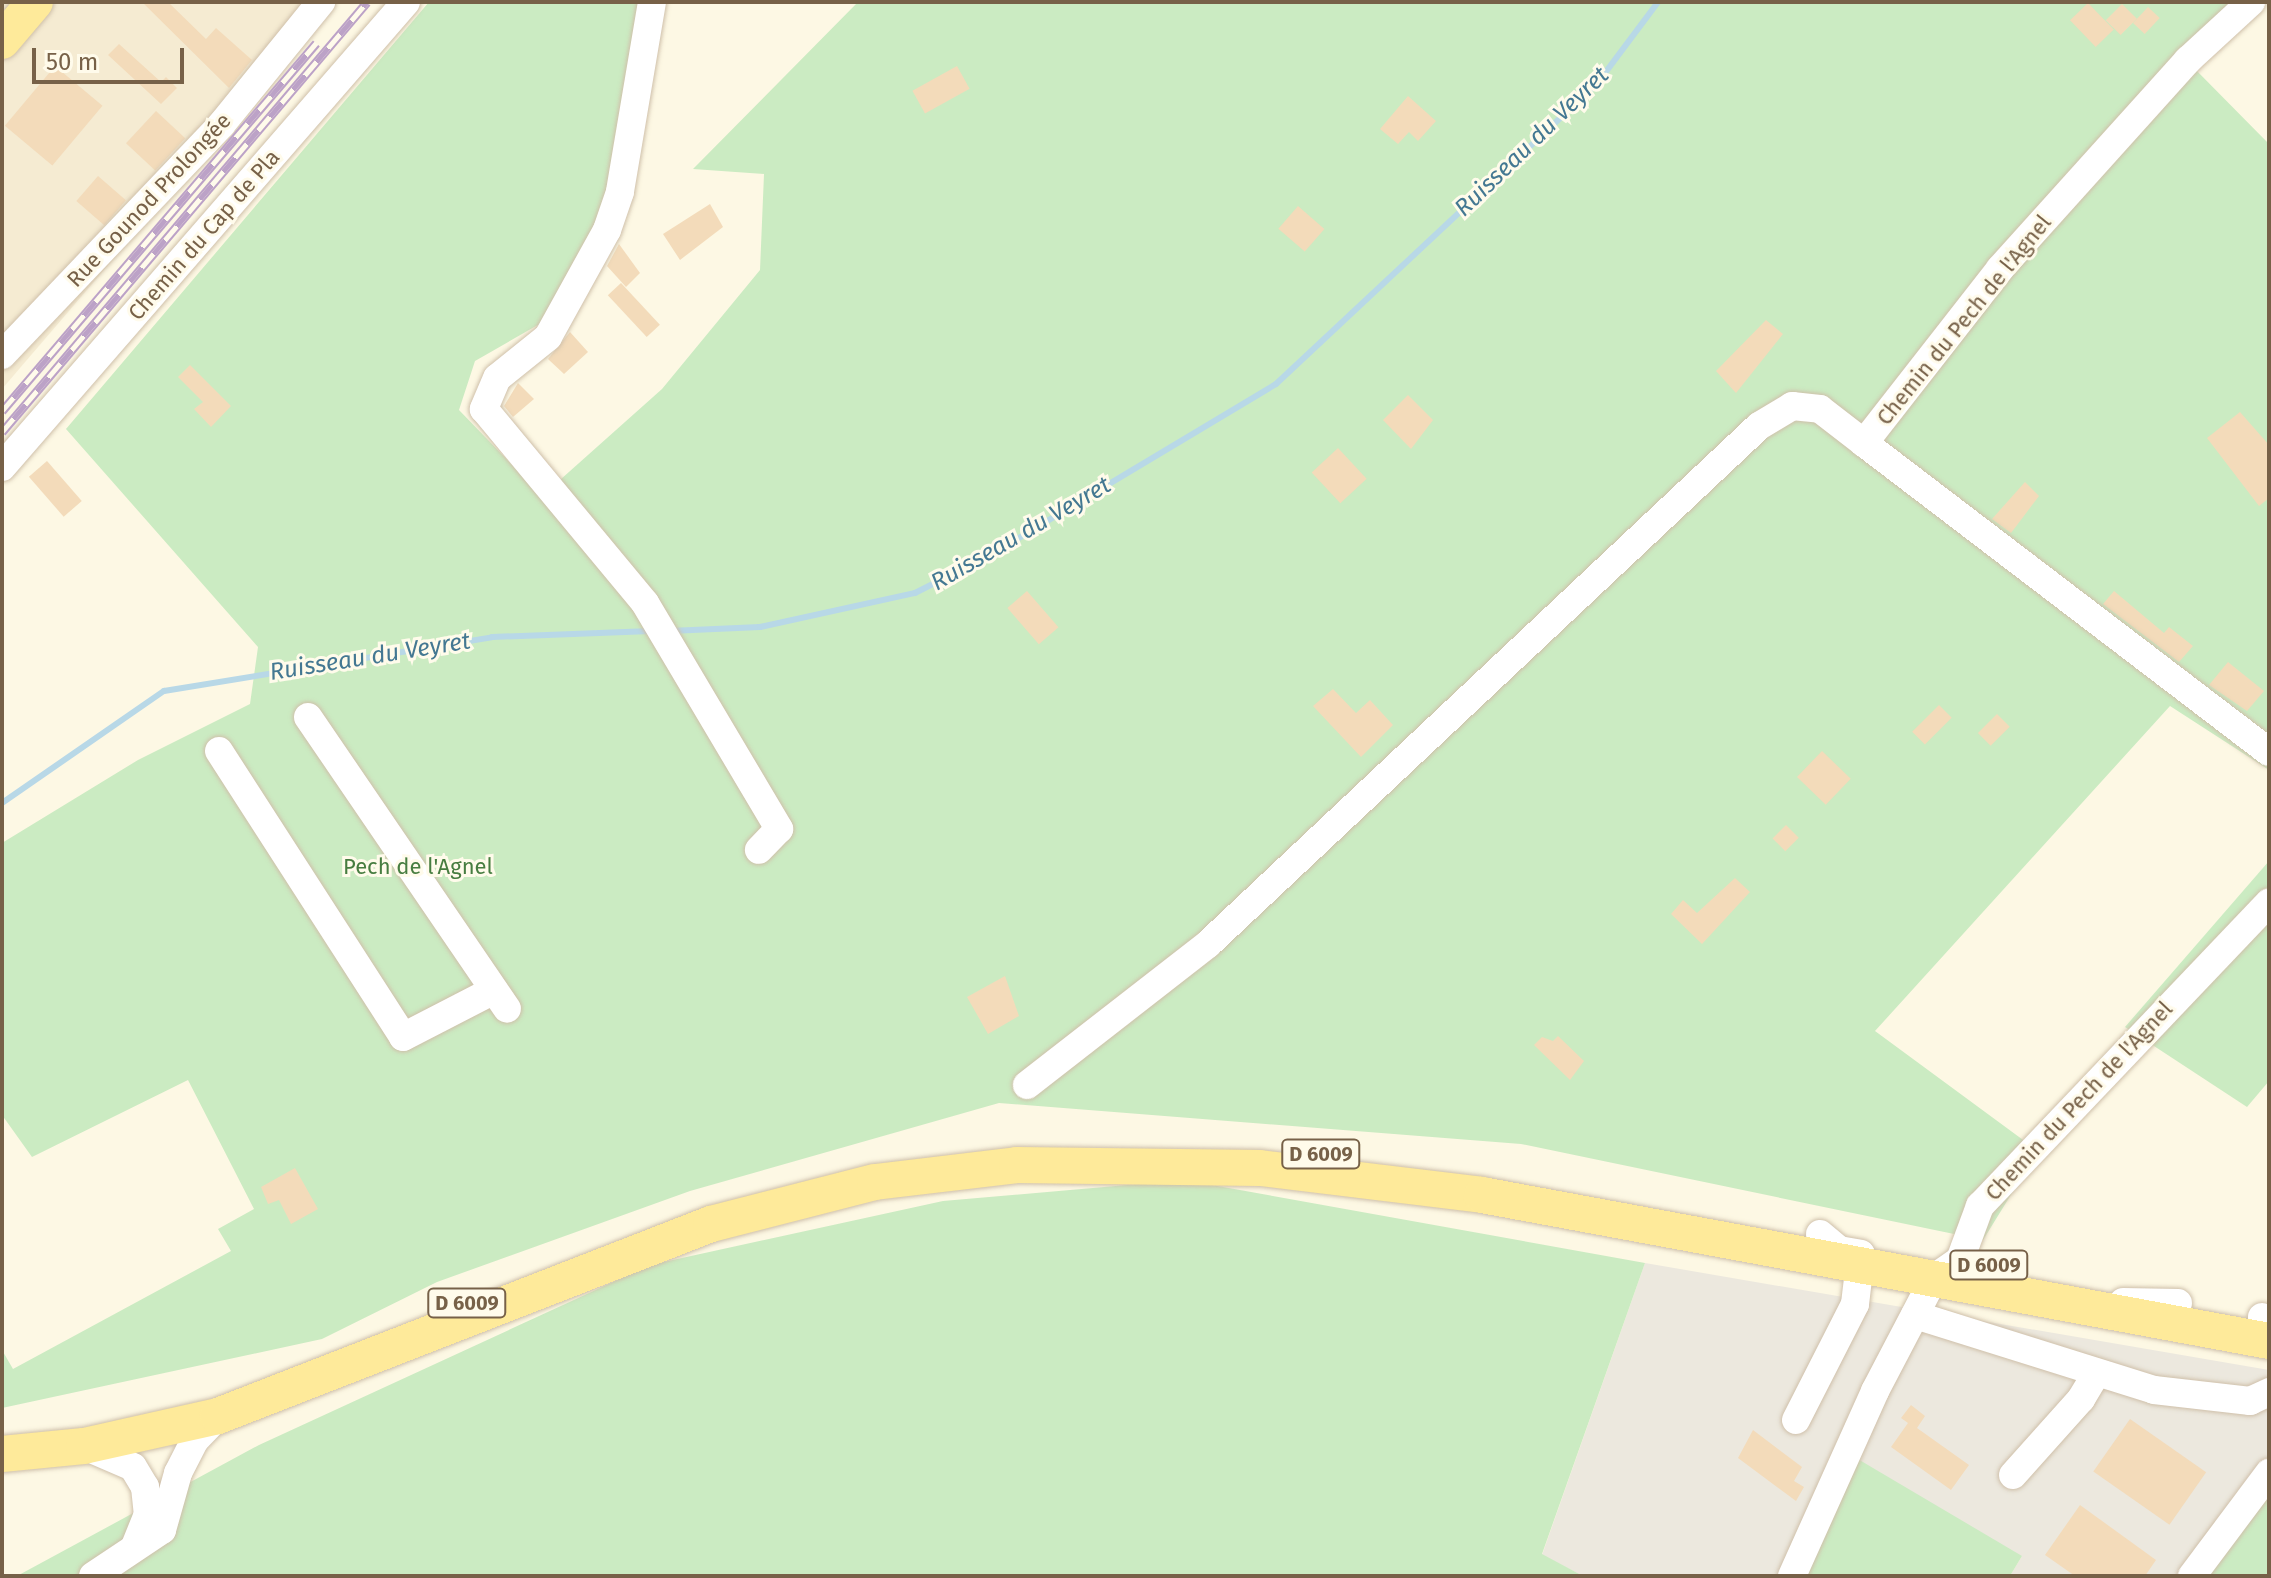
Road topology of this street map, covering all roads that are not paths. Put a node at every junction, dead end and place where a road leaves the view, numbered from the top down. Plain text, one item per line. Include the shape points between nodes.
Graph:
1 (35, 2) edge
2 (321, 2) edge
3 (406, 2) edge
4 (652, 2) edge
5 (2251, 2) edge
6 (2, 41) edge
7 (2, 355) edge
8 (1864, 443) junction
9 (2, 467) edge
10 (308, 717) dead end
11 (219, 751) dead end
12 (2269, 752) edge
13 (759, 850) dead end
14 (2269, 903) edge
15 (1027, 1085) dead end
16 (1820, 1234) junction
17 (1861, 1259) junction
18 (1946, 1270) junction
19 (1915, 1315) junction
20 (2267, 1324) edge
21 (2096, 1374) junction
22 (2269, 1392) edge
23 (218, 1416) junction
24 (1796, 1420) dead end
25 (2, 1435) edge
26 (84, 1446) junction
27 (2, 1454) edge
28 (2269, 1473) edge
29 (2013, 1475) dead end
30 (135, 1547) junction
31 (93, 1576) edge
32 (1792, 1576) edge
33 (2192, 1576) edge

1 - 6 main road
2 - 7 street, Rue Gounod Prolongée via 221,125
3 - 9 street, Chemin du Cap de Pla
4 - 13 street via 620,192 607,230 548,337 497,378 484,409 645,603 779,829
5 - 8 street, Chemin du Pech de l'Agnel via 2188,60 2000,269
8 - 12 street, Chemin du Pech de l'Agnel
8 - 15 street via 1820,409 1792,406 1759,426 1208,944
10 - 11 street via 500,1000 403,1037
14 - 18 street, Chemin du Pech de l'Agnel via 1980,1206
16 - 17 street
16 - 18 main road, D 6009
16 - 25 main road, D 6009 via 1360,1158 1160,1146 986,1151 870,1168 710,1207 322,1363 209,1401 82,1428
17 - 18 main road, D 6009
17 - 23 main road, D 6009 via 1482,1195 1327,1175 1149,1162 960,1170 862,1185 711,1224
17 - 24 street via 1855,1304
18 - 19 street, Chemin du Pech de l'Agnel
18 - 20 main road, D 6009
18 - 20 main road, D 6009 via 2178,1303
19 - 21 street
19 - 32 street, Chemin du Pech de l'Agnel
21 - 22 street via 2154,1390 2250,1401
21 - 29 street via 2081,1399
23 - 26 main road, D 6009
23 - 30 street via 195,1440 178,1473 162,1530
26 - 27 main road, D 6009
26 - 30 street via 133,1467 145,1487 148,1514
28 - 33 street
30 - 31 street

